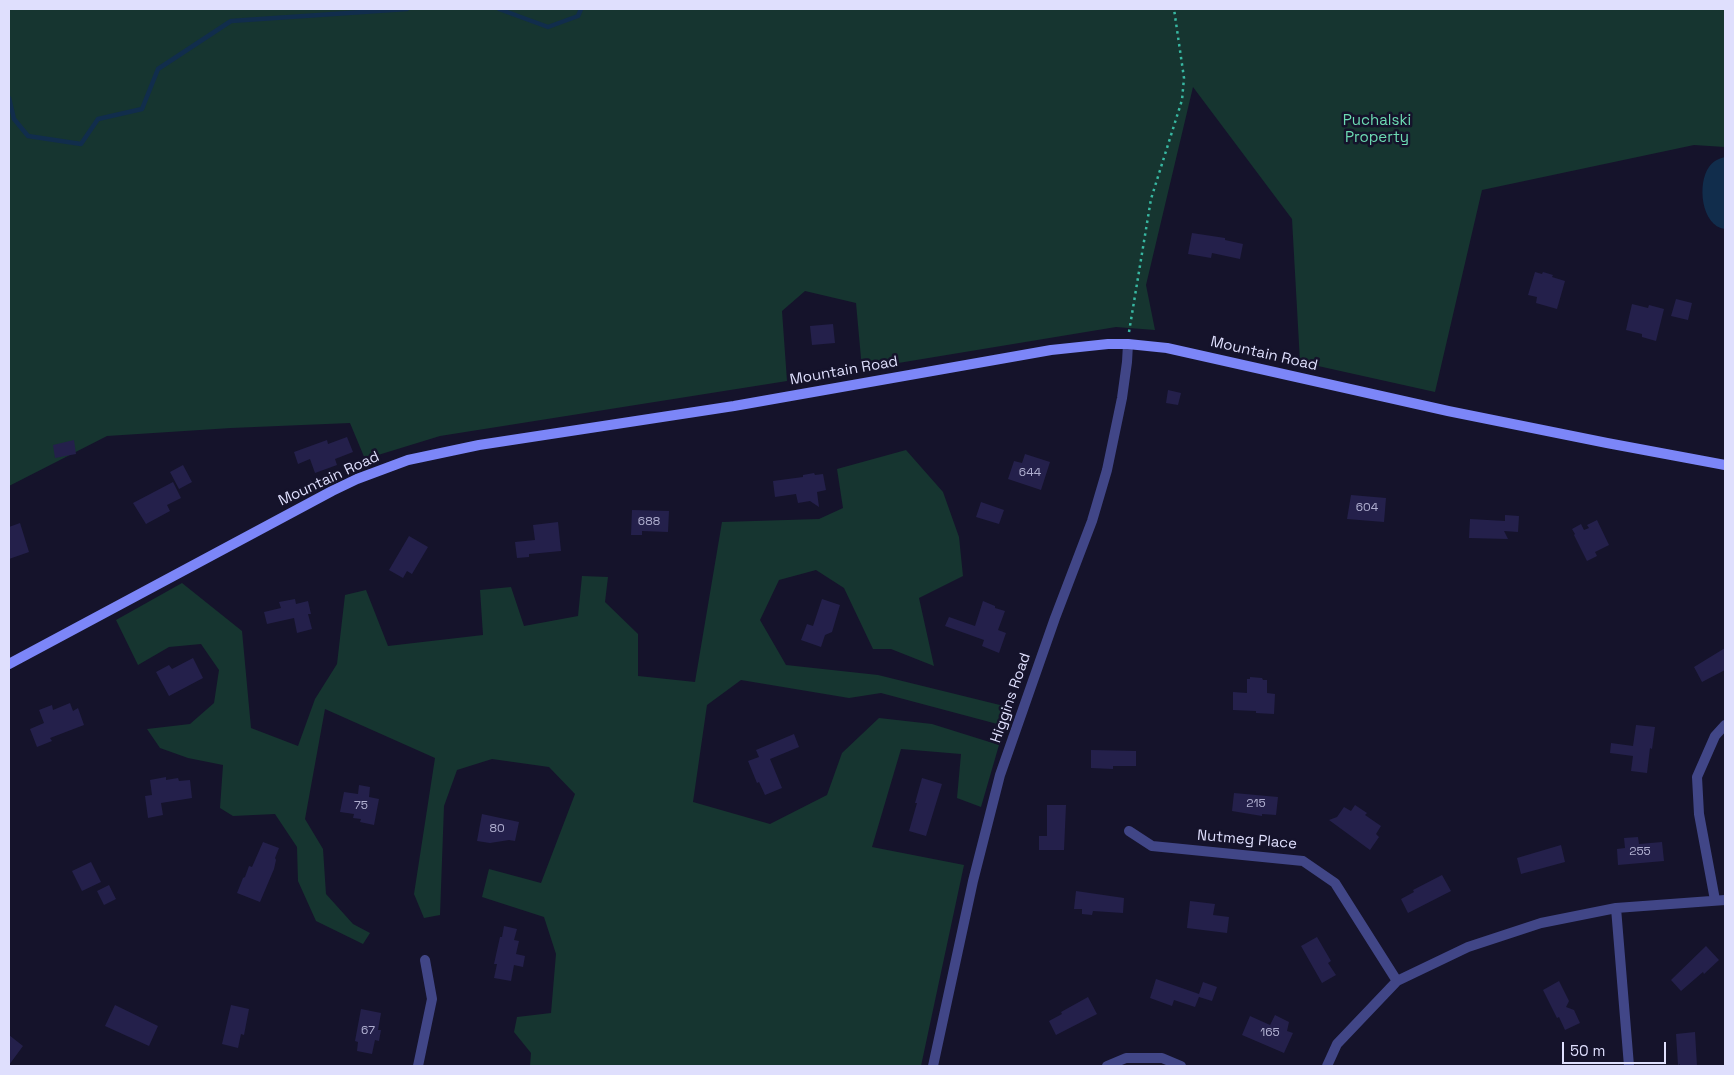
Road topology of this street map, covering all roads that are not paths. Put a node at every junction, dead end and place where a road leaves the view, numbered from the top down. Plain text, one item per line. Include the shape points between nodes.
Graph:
1 (1128, 344) junction
2 (1725, 464) edge
3 (9, 664) edge
4 (1725, 725) edge
5 (1129, 831) dead end
6 (1720, 900) edge
7 (1616, 908) junction
8 (426, 960) dead end
9 (1397, 981) junction
10 (418, 1066) edge
11 (933, 1066) edge
12 (1107, 1066) edge
13 (1181, 1066) edge
14 (1327, 1066) edge
15 (1629, 1066) edge

1 - 2 main road, Mountain Road via 1193,353 1448,411
1 - 3 main road, Mountain Road via 1089,345 1042,352 408,460 332,491
1 - 11 street, Higgins Road via 1122,398 1107,470 1092,521 1000,775 973,881
4 - 6 street via 1715,736 1697,777 1699,814
5 - 9 street, Nutmeg Place via 1152,846 1303,860 1335,883
6 - 7 street
7 - 9 street via 1541,923 1468,947
7 - 15 street
8 - 10 street via 432,999
9 - 14 street via 1337,1044
12 - 13 street via 1126,1058 1162,1058

